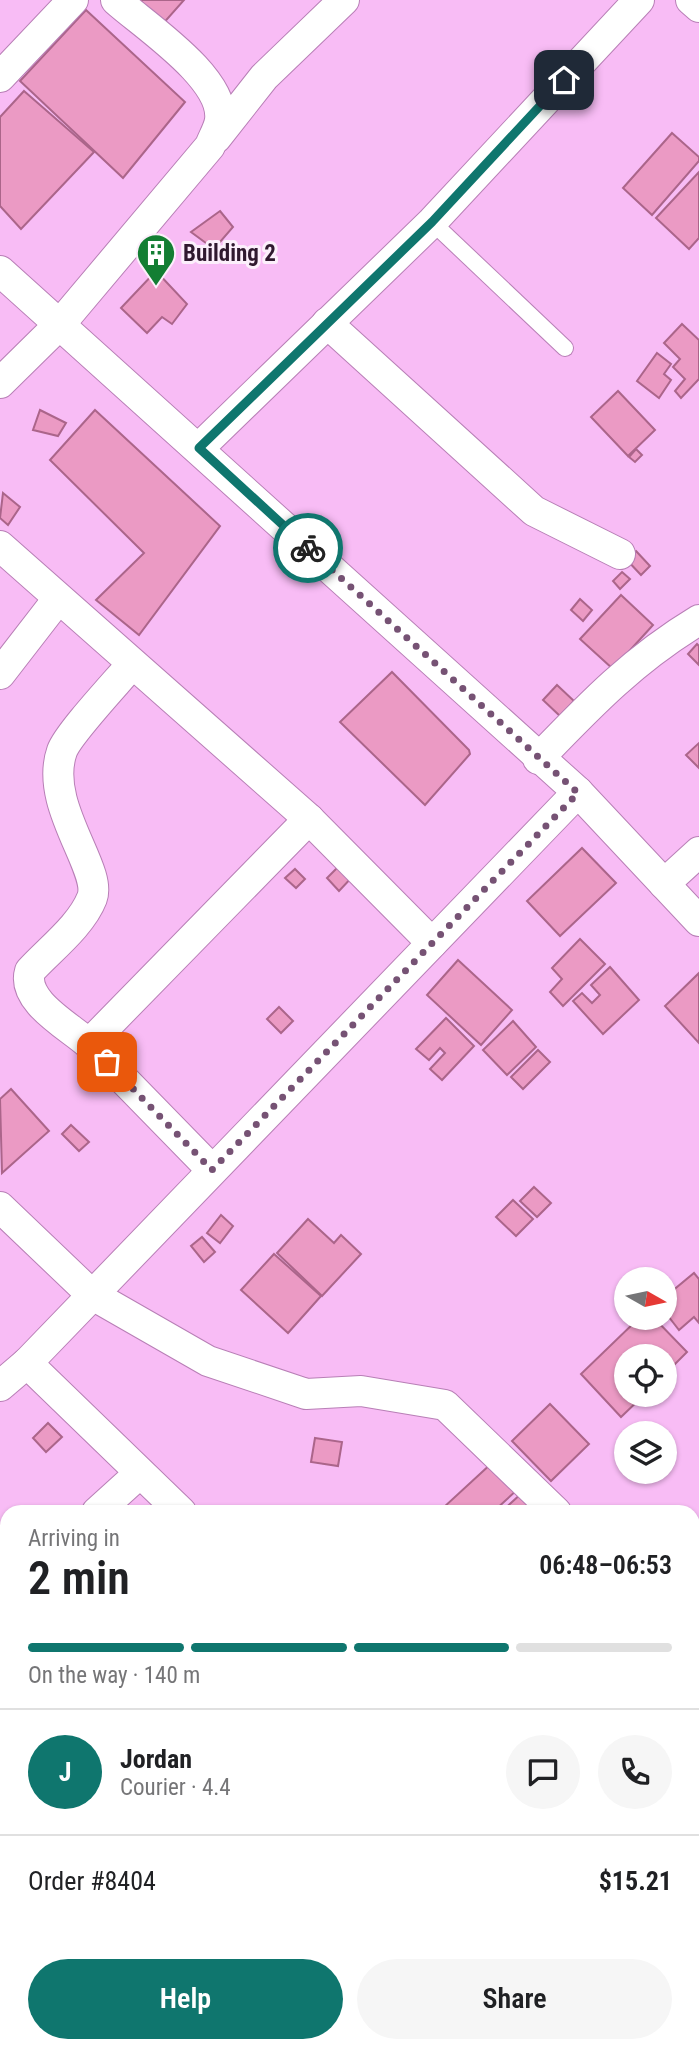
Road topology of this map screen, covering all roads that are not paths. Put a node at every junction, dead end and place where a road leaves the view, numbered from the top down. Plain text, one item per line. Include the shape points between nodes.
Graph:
1 (73, 0) edge
2 (116, 0) edge
3 (344, 0) edge
4 (639, 0) edge
5 (691, 0) edge
6 (699, 7) edge
7 (0, 77) edge
8 (210, 146) junction
9 (432, 222) junction
10 (0, 271) edge
11 (61, 323) junction
12 (327, 323) junction
13 (565, 348) dead end
14 (0, 383) edge
15 (199, 448) junction
16 (0, 546) edge
17 (620, 554) dead end
18 (58, 599) junction
19 (699, 620) edge
20 (132, 664) junction
21 (0, 674) edge
22 (538, 759) junction
23 (578, 793) junction
24 (309, 819) junction
25 (699, 852) edge
26 (664, 884) junction
27 (699, 921) edge
28 (432, 943) junction
29 (89, 1044) junction
30 (212, 1170) junction
31 (0, 1207) edge
32 (91, 1294) junction
33 (27, 1363) junction
34 (0, 1386) edge
35 (141, 1474) junction
36 (105, 1505) edge
37 (174, 1505) edge
38 (549, 1505) edge

1 - 7 street
2 - 8 street via 206,79 218,103 220,121
3 - 8 street via 264,78
4 - 9 street
5 - 6 street
8 - 11 street
9 - 12 street
9 - 13 lane
10 - 11 street
11 - 14 street
11 - 15 street
12 - 15 street
12 - 17 street via 534,511
15 - 22 street
16 - 18 street
18 - 20 street
18 - 21 street
19 - 22 street via 609,684
20 - 24 street
20 - 29 street via 63,747 58,791 93,882 93,896 85,911 30,971 26,982 32,996
22 - 23 street
23 - 26 street
23 - 28 street
24 - 28 street
24 - 29 street
25 - 26 street
26 - 27 street
28 - 30 street
29 - 30 street
30 - 32 street
31 - 32 street
32 - 33 street
32 - 38 street via 208,1361 306,1394 361,1391 445,1405
33 - 34 street
33 - 35 street
35 - 36 street
35 - 37 street

